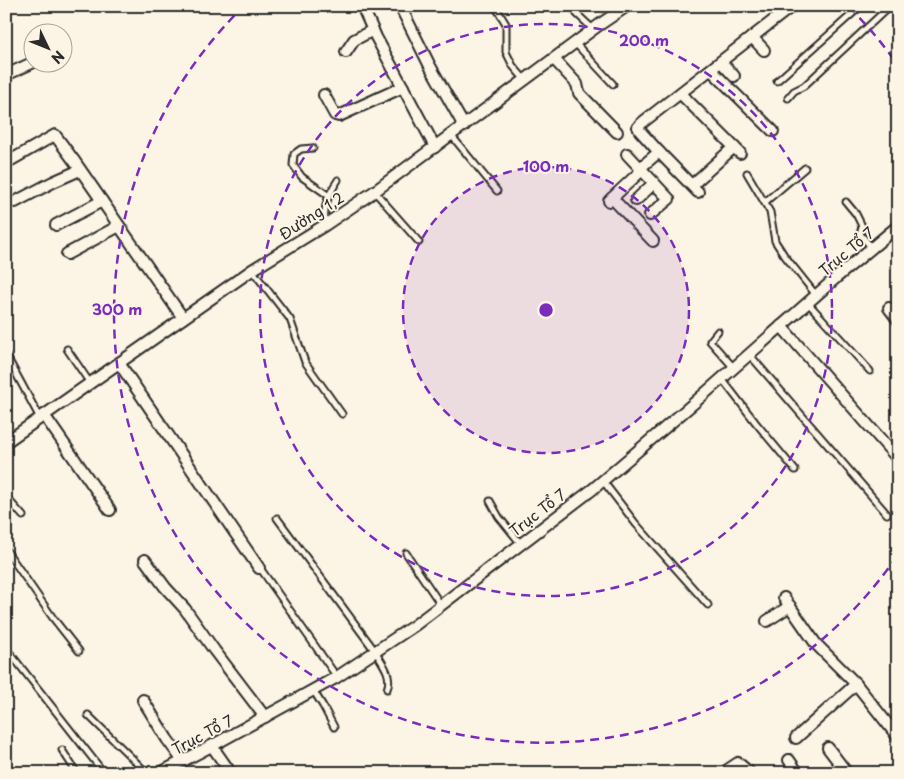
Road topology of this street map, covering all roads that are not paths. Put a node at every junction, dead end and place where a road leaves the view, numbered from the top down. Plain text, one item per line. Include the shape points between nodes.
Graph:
1 (362, 6) edge
2 (400, 6) edge
3 (495, 6) edge
4 (572, 6) edge
5 (627, 6) edge
6 (792, 6) edge
7 (861, 6) edge
8 (890, 6) edge
9 (594, 29) junction
10 (373, 30) junction
11 (752, 37) junction
12 (575, 43) junction
13 (764, 50) dead end
14 (346, 52) dead end
15 (554, 59) junction
16 (721, 62) junction
17 (22, 68) edge
18 (711, 70) junction
19 (6, 76) edge
20 (734, 76) dead end
21 (525, 80) junction
22 (777, 81) dead end
23 (613, 84) dead end
24 (403, 87) junction
25 (681, 94) junction
26 (324, 95) dead end
27 (788, 98) dead end
28 (464, 126) junction
29 (773, 131) dead end
30 (617, 132) dead end
31 (451, 135) junction
32 (435, 147) junction
33 (313, 148) dead end
34 (659, 152) junction
35 (627, 154) dead end
36 (6, 164) edge
37 (805, 168) dead end
38 (641, 169) junction
39 (80, 170) junction
40 (747, 173) dead end
41 (338, 180) dead end
42 (654, 183) junction
43 (375, 191) junction
44 (497, 191) dead end
45 (329, 196) junction
46 (636, 200) dead end
47 (102, 201) junction
48 (15, 202) dead end
49 (765, 202) junction
50 (846, 202) dead end
51 (650, 215) dead end
52 (56, 225) dead end
53 (325, 225) junction
54 (119, 226) junction
55 (898, 226) edge
56 (653, 241) dead end
57 (419, 242) dead end
58 (872, 248) junction
59 (67, 254) dead end
60 (252, 270) junction
61 (816, 295) junction
62 (808, 302) junction
63 (889, 308) dead end
64 (183, 318) junction
65 (898, 320) edge
66 (781, 326) junction
67 (718, 331) dead end
68 (67, 349) dead end
69 (749, 354) junction
70 (6, 355) edge
71 (119, 363) junction
72 (734, 368) junction
73 (870, 371) dead end
74 (722, 378) junction
75 (90, 383) junction
76 (342, 414) dead end
77 (42, 417) junction
78 (6, 442) edge
79 (898, 459) edge
80 (795, 470) dead end
81 (602, 481) junction
82 (6, 497) edge
83 (490, 501) dead end
84 (110, 510) dead end
85 (887, 514) dead end
86 (23, 516) dead end
87 (277, 518) dead end
88 (521, 544) junction
89 (6, 550) edge
90 (406, 553) dead end
91 (145, 560) dead end
92 (259, 568) joint
93 (441, 605) junction
94 (708, 605) dead end
95 (767, 620) dead end
96 (6, 648) edge
97 (374, 651) junction
98 (79, 652) dead end
99 (337, 676) junction
100 (856, 684) junction
101 (386, 689) dead end
102 (312, 690) junction
103 (142, 700) dead end
104 (88, 715) dead end
105 (265, 717) junction
106 (334, 727) dead end
107 (898, 737) edge
108 (796, 738) dead end
109 (212, 746) junction
110 (828, 748) dead end
111 (62, 750) dead end
112 (789, 760) dead end
113 (183, 761) junction
114 (228, 769) dead end
115 (77, 773) edge
116 (104, 773) edge
117 (147, 773) edge
118 (160, 773) edge
119 (722, 773) edge
120 (750, 773) edge
121 (798, 773) edge
122 (847, 773) edge

1 - 10 street
2 - 28 street
3 - 21 lane via 506,24 506,52
4 - 9 lane
5 - 9 street, Đường 1,2
6 - 11 street
7 - 22 lane
8 - 27 lane
9 - 12 street, Đường 1,2
10 - 14 street via 354,40
10 - 24 street
11 - 13 street
11 - 16 street
12 - 15 street, Đường 1,2
12 - 23 lane
15 - 21 street, Đường 1,2
15 - 30 street via 577,84 579,93
16 - 18 street
16 - 20 street
17 - 19 street
18 - 25 street
18 - 29 street
21 - 28 street, Đường 1,2
24 - 26 street via 339,116 335,115
24 - 32 street
25 - 34 street via 638,127
25 - 34 street via 737,150 695,189
28 - 31 street, Đường 1,2
31 - 32 street, Đường 1,2
31 - 44 lane
32 - 43 street, Đường 1,2
33 - 45 lane via 301,149 294,154 294,165 302,177
34 - 38 street
35 - 38 street
36 - 39 street via 55,135
37 - 49 lane
38 - 42 street
38 - 56 street via 611,199
39 - 47 street
39 - 48 street
40 - 49 lane
41 - 45 lane
42 - 46 street
42 - 51 street via 669,199
43 - 53 street, Đường 1,2
43 - 57 lane
45 - 53 lane via 323,213
47 - 52 street
47 - 54 street
49 - 61 lane via 775,241
50 - 58 lane via 862,226 860,234
53 - 60 street, Đường 1,2
54 - 59 street
54 - 64 street
55 - 58 street, Trục Tổ 7
58 - 61 street, Trục Tổ 7
60 - 64 street, Đường 1,2
60 - 76 lane via 290,319 305,362
61 - 62 street, Trục Tổ 7
62 - 66 street, Trục Tổ 7
62 - 73 lane
63 - 65 street
64 - 71 street, Đường 1,2
66 - 69 street, Trục Tổ 7
66 - 79 street
67 - 72 lane via 710,341
68 - 75 lane
69 - 72 street, Trục Tổ 7
69 - 85 lane
70 - 77 lane
71 - 75 street, Đường 1,2
71 - 92 street
72 - 74 street, Trục Tổ 7
74 - 80 lane
74 - 81 street, Trục Tổ 7
75 - 77 street, Đường 1,2
77 - 78 street, Đường 1,2
77 - 84 street
81 - 88 street, Trục Tổ 7
81 - 94 lane
82 - 86 lane
83 - 88 lane
87 - 97 lane
88 - 93 street, Trục Tổ 7
89 - 98 lane
90 - 93 lane
91 - 105 street
92 - 99 lane
93 - 97 street, Trục Tổ 7
95 - 100 street via 787,602 816,644
96 - 116 lane
97 - 99 street, Trục Tổ 7
97 - 101 lane via 388,672
99 - 102 street, Trục Tổ 7
100 - 107 street
100 - 108 street
102 - 105 street, Trục Tổ 7
102 - 106 lane
103 - 113 street
104 - 117 lane
105 - 109 street, Trục Tổ 7
109 - 113 street, Trục Tổ 7
109 - 114 street
110 - 122 street
111 - 115 lane
112 - 121 street
113 - 118 street, Trục Tổ 7
119 - 120 street via 738,763

